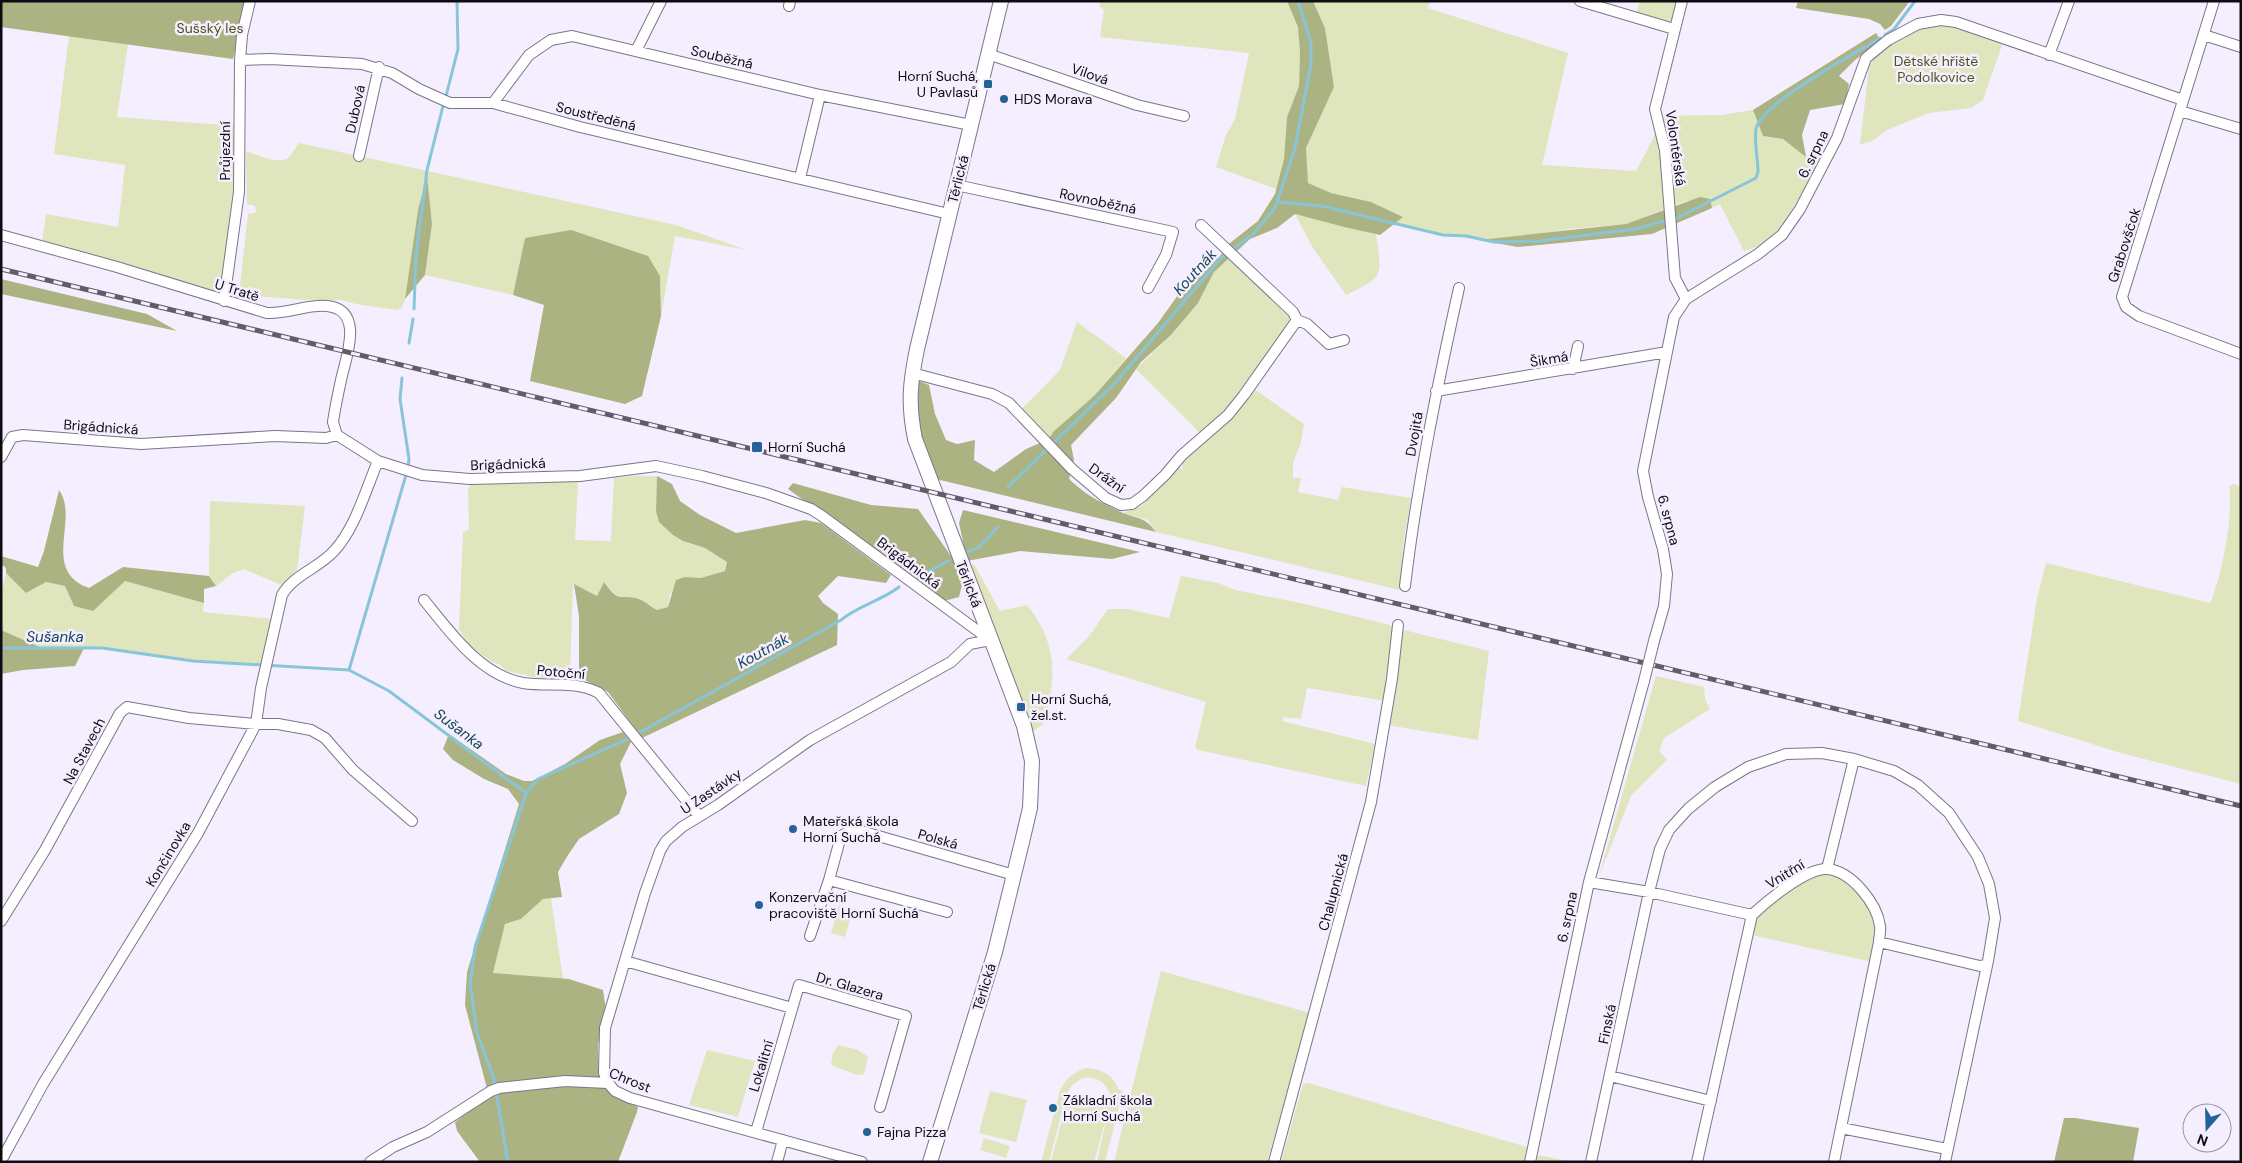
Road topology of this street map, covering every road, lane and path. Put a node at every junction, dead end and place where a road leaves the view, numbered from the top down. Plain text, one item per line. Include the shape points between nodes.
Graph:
1 (250, 1) edge
2 (661, 1) edge
3 (1002, 1) edge
4 (1580, 1) edge
5 (1682, 1) edge
6 (2069, 1) edge
7 (2214, 1) edge
8 (1674, 28) junction
9 (2204, 35) junction
10 (2241, 47) edge
11 (636, 51) junction
12 (988, 54) junction
13 (2049, 55) junction
14 (240, 60) junction
15 (379, 67) junction
16 (820, 94) junction
17 (2183, 100) junction
18 (493, 103) junction
19 (2180, 111) junction
20 (1184, 116) dead end
21 (971, 125) junction
22 (2241, 129) edge
23 (359, 156) dead end
24 (800, 178) junction
25 (956, 185) junction
26 (949, 214) junction
27 (1201, 225) dead end
28 (1, 235) edge
29 (1148, 288) dead end
30 (1459, 288) dead end
31 (1686, 299) junction
32 (224, 301) junction
33 (1297, 320) junction
34 (1344, 340) dead end
35 (1578, 346) dead end
36 (1666, 352) junction
37 (2241, 354) edge
38 (1574, 368) junction
39 (912, 373) junction
40 (1436, 391) junction
41 (337, 435) junction
42 (1, 457) edge
43 (378, 461) junction
44 (1404, 586) dead end
45 (424, 600) dead end
46 (1398, 625) dead end
47 (990, 640) junction
48 (256, 724) junction
49 (1854, 759) junction
50 (699, 816) junction
51 (412, 821) dead end
52 (1828, 869) junction
53 (1014, 875) junction
54 (829, 880) junction
55 (1589, 882) junction
56 (1649, 892) junction
57 (947, 912) dead end
58 (1752, 915) junction
59 (1, 921) edge
60 (810, 936) dead end
61 (1879, 942) junction
62 (625, 961) junction
63 (1987, 965) junction
64 (792, 1008) junction
65 (1610, 1076) junction
66 (608, 1082) junction
67 (1711, 1100) junction
68 (880, 1108) dead end
69 (1841, 1128) junction
70 (756, 1132) junction
71 (783, 1140) junction
72 (1947, 1149) junction
73 (1, 1161) edge
74 (370, 1162) edge
75 (776, 1162) edge
76 (862, 1162) edge
77 (930, 1162) edge
78 (1274, 1162) edge
79 (1530, 1162) edge
80 (1591, 1162) edge
81 (1698, 1162) edge
82 (1834, 1162) edge
83 (1945, 1162) edge

1 - 14 street, Průjezdní
2 - 11 street
3 - 12 main road, Těrlická
4 - 8 street
5 - 8 street, Volontérská
6 - 13 street
7 - 9 street
8 - 31 street, Volontérská via 1655,109 1665,150 1675,278
9 - 10 street
9 - 17 street
11 - 16 street, Souběžná
11 - 18 street, Souběžná via 572,36 551,40 529,55
12 - 20 street, Vilová via 1137,105
12 - 21 main road, Těrlická
13 - 17 street, 6. srpna
13 - 31 street, 6. srpna via 1956,22 1941,20 1913,26 1880,45 1866,58 1837,138 1800,209 1782,235
14 - 15 street, Soustředěná via 315,61
14 - 32 street, Průjezdní via 239,192
15 - 18 street, Soustředěná via 450,103
15 - 23 street, Dubová
16 - 21 street, Souběžná
16 - 24 street
17 - 19 street, Grabovščok
18 - 24 street, Soustředěná via 580,127
19 - 22 street
19 - 37 street, Grabovščok via 2122,297 2126,307 2139,316
21 - 25 main road, Těrlická
24 - 26 street, Soustředěná
25 - 26 main road, Těrlická
25 - 29 street, Rovnoběžná via 1173,232 1166,256
26 - 39 main road, Těrlická
27 - 33 street via 1293,312
28 - 32 street, U Tratě
30 - 40 street, Dvojitá
31 - 36 street, 6. srpna via 1674,317
32 - 41 street, U Tratě via 278,314 325,306 341,310 351,329 351,338 335,408 333,422
33 - 34 street via 1307,324 1329,344
33 - 39 street, Drážní via 1228,415 1132,504 1106,498 1072,470 1009,403 992,394
35 - 38 street
36 - 38 street, Šikmá
36 - 55 street, 6. srpna, bridge via 1643,471 1667,574 1664,606
38 - 40 street, Šikmá
39 - 47 main road, Těrlická via 910,405 915,439
40 - 44 street, Dvojitá
41 - 42 street, Brigádnická via 141,444 22,435 12,437
41 - 43 street, Brigádnická
43 - 47 street, Brigádnická via 422,475 470,479 580,476 656,466 766,493 822,516
43 - 48 street, Končinovka via 344,539 322,562 286,587 282,595
45 - 50 street, Potoční via 453,636 478,660 502,676 524,683 578,685 600,693
46 - 78 street, Chalupnická via 1371,802
47 - 50 street, U Zastávky via 970,644 951,662 810,740
47 - 53 main road, Těrlická via 1019,711 1032,760 1030,808
48 - 51 street via 311,730 325,738 353,770
48 - 59 street, Na Stavech via 189,718 127,707 120,713 45,850
48 - 73 street, Končinovka via 198,833 42,1084
49 - 52 street
49 - 56 street, Finská via 1822,752 1786,754 1748,768 1715,787 1669,830 1660,849
49 - 63 street, Finská via 1894,771 1918,785 1949,813 1978,857 1989,884 1996,918
50 - 62 street, U Zastávky via 666,841 660,851
52 - 58 street, Vnitřní via 1781,890
52 - 61 street, Vnitřní via 1854,882 1869,899 1880,927
53 - 54 street, Polská via 854,829 841,836
53 - 77 main road, Těrlická via 995,952
54 - 57 street
54 - 60 street, Polská
55 - 56 street
55 - 79 street, 6. srpna
56 - 58 street
56 - 65 street, Finská
58 - 67 street
61 - 63 street
61 - 69 street, Vnitřní
62 - 64 street
62 - 66 street, U Zastávky via 605,1028 603,1065
63 - 72 street, Finská
64 - 68 street, Dr. Glazera via 799,985 906,1016
64 - 70 street, Lokalitní
65 - 67 street
65 - 80 street, Finská
66 - 70 street, Chrost via 630,1098
66 - 74 street, Chrost via 565,1081 495,1089 428,1132 393,1147
67 - 81 street
69 - 72 street
69 - 82 street, Vnitřní
70 - 71 street, Chrost
71 - 75 street
71 - 76 street, Chrost
72 - 83 street, Finská

